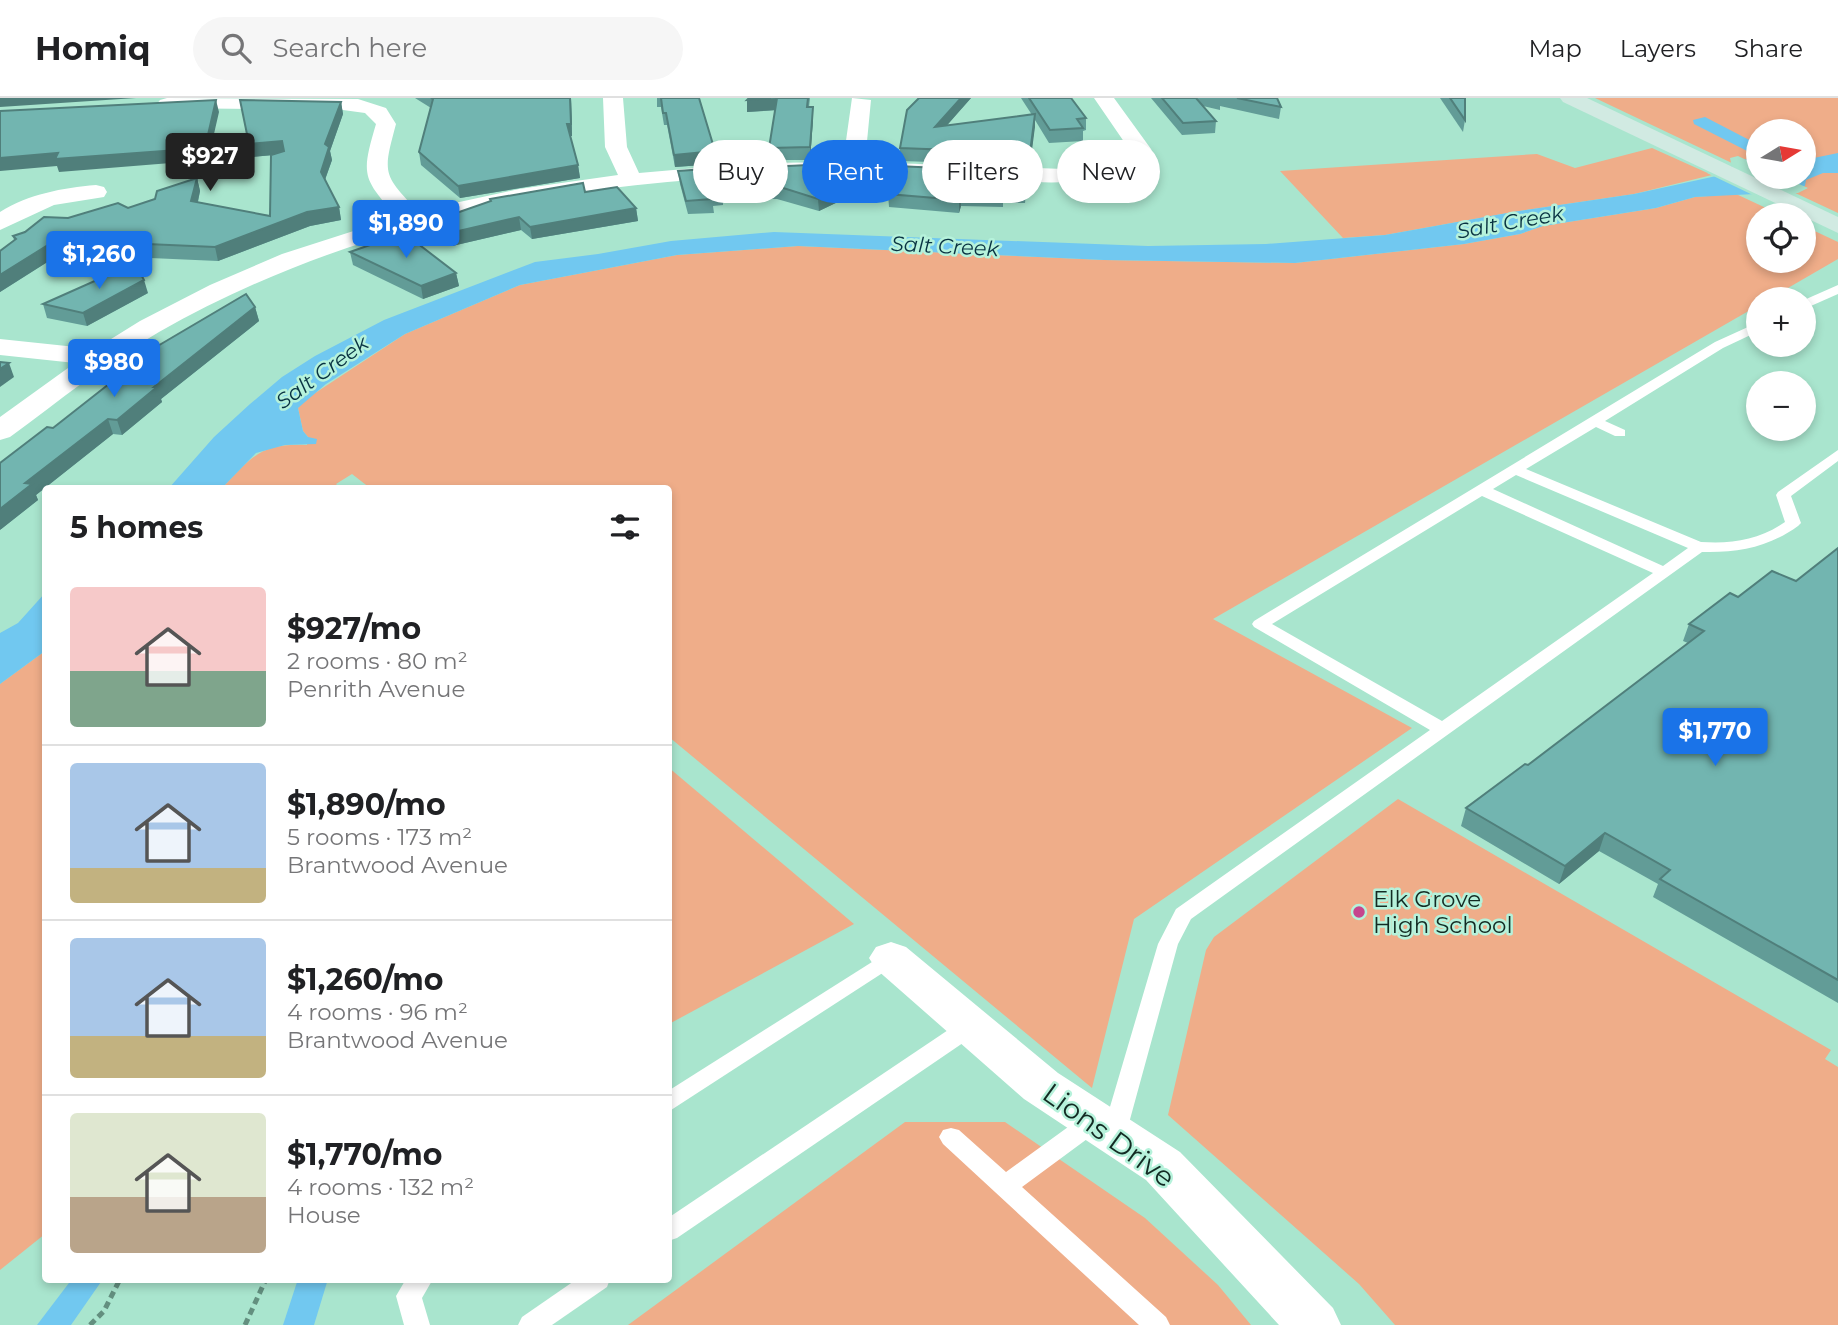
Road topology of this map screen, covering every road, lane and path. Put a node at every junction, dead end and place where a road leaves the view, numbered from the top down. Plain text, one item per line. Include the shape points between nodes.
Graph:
1 (613, 98) edge
2 (1104, 98) edge
3 (1570, 98) edge
4 (1592, 98) edge
5 (861, 100) dead end
6 (149, 104) edge
7 (856, 140) edge
8 (1714, 160) junction
9 (802, 169) edge
10 (908, 171) edge
11 (1746, 171) edge
12 (631, 178) junction
13 (1780, 189) edge
14 (96, 192) dead end
15 (1793, 198) junction
16 (1838, 212) edge
17 (412, 219) junction
18 (0, 223) edge
19 (1838, 226) edge
20 (1838, 289) edge
21 (1816, 299) edge
22 (1746, 332) edge
23 (0, 347) edge
24 (99, 358) junction
25 (1595, 421) junction
26 (0, 431) edge
27 (1620, 433) dead end
28 (1838, 454) edge
29 (1516, 470) junction
30 (1482, 490) junction
31 (1699, 547) junction
32 (1664, 572) junction
33 (1444, 730) junction
34 (891, 958) joint
35 (971, 1026) junction
36 (672, 1100) edge
37 (1104, 1127) junction
38 (951, 1137) dead end
39 (1005, 1186) junction
40 (672, 1228) edge
41 (118, 1283) edge
42 (264, 1283) edge
43 (418, 1283) edge
44 (592, 1283) edge
45 (90, 1325) edge
46 (245, 1325) edge
47 (417, 1325) edge
48 (531, 1325) edge
49 (1157, 1325) edge
50 (1314, 1325) edge

1 - 12 street via 616,147
2 - 10 street via 1140,149 1127,163 1109,170 1054,175
3 - 8 main road
4 - 8 main road
5 - 7 street
6 - 17 street via 337,104 378,112 386,124 374,166 377,182
8 - 11 main road
8 - 15 main road
9 - 12 street
12 - 17 street
13 - 15 main road
14 - 18 street via 35,201
15 - 16 main road
15 - 19 main road
17 - 24 street via 261,271
20 - 21 lane
22 - 25 lane
23 - 24 street
24 - 26 street
25 - 27 lane
25 - 29 lane
28 - 31 lane via 1783,495 1793,523 1780,534 1732,549
29 - 30 lane
29 - 31 lane
30 - 32 lane
30 - 33 lane via 1260,624
31 - 32 lane
32 - 33 lane
33 - 37 lane via 1183,914 1168,944
34 - 35 street, Lions Drive
34 - 36 lane
35 - 37 street, Lions Drive via 1041,1086
35 - 40 lane
37 - 39 lane
37 - 50 street, Lions Drive via 1163,1166
38 - 39 lane
39 - 49 lane
41 - 45 path via 104,1311
42 - 46 path
43 - 47 lane via 409,1296
44 - 48 lane

